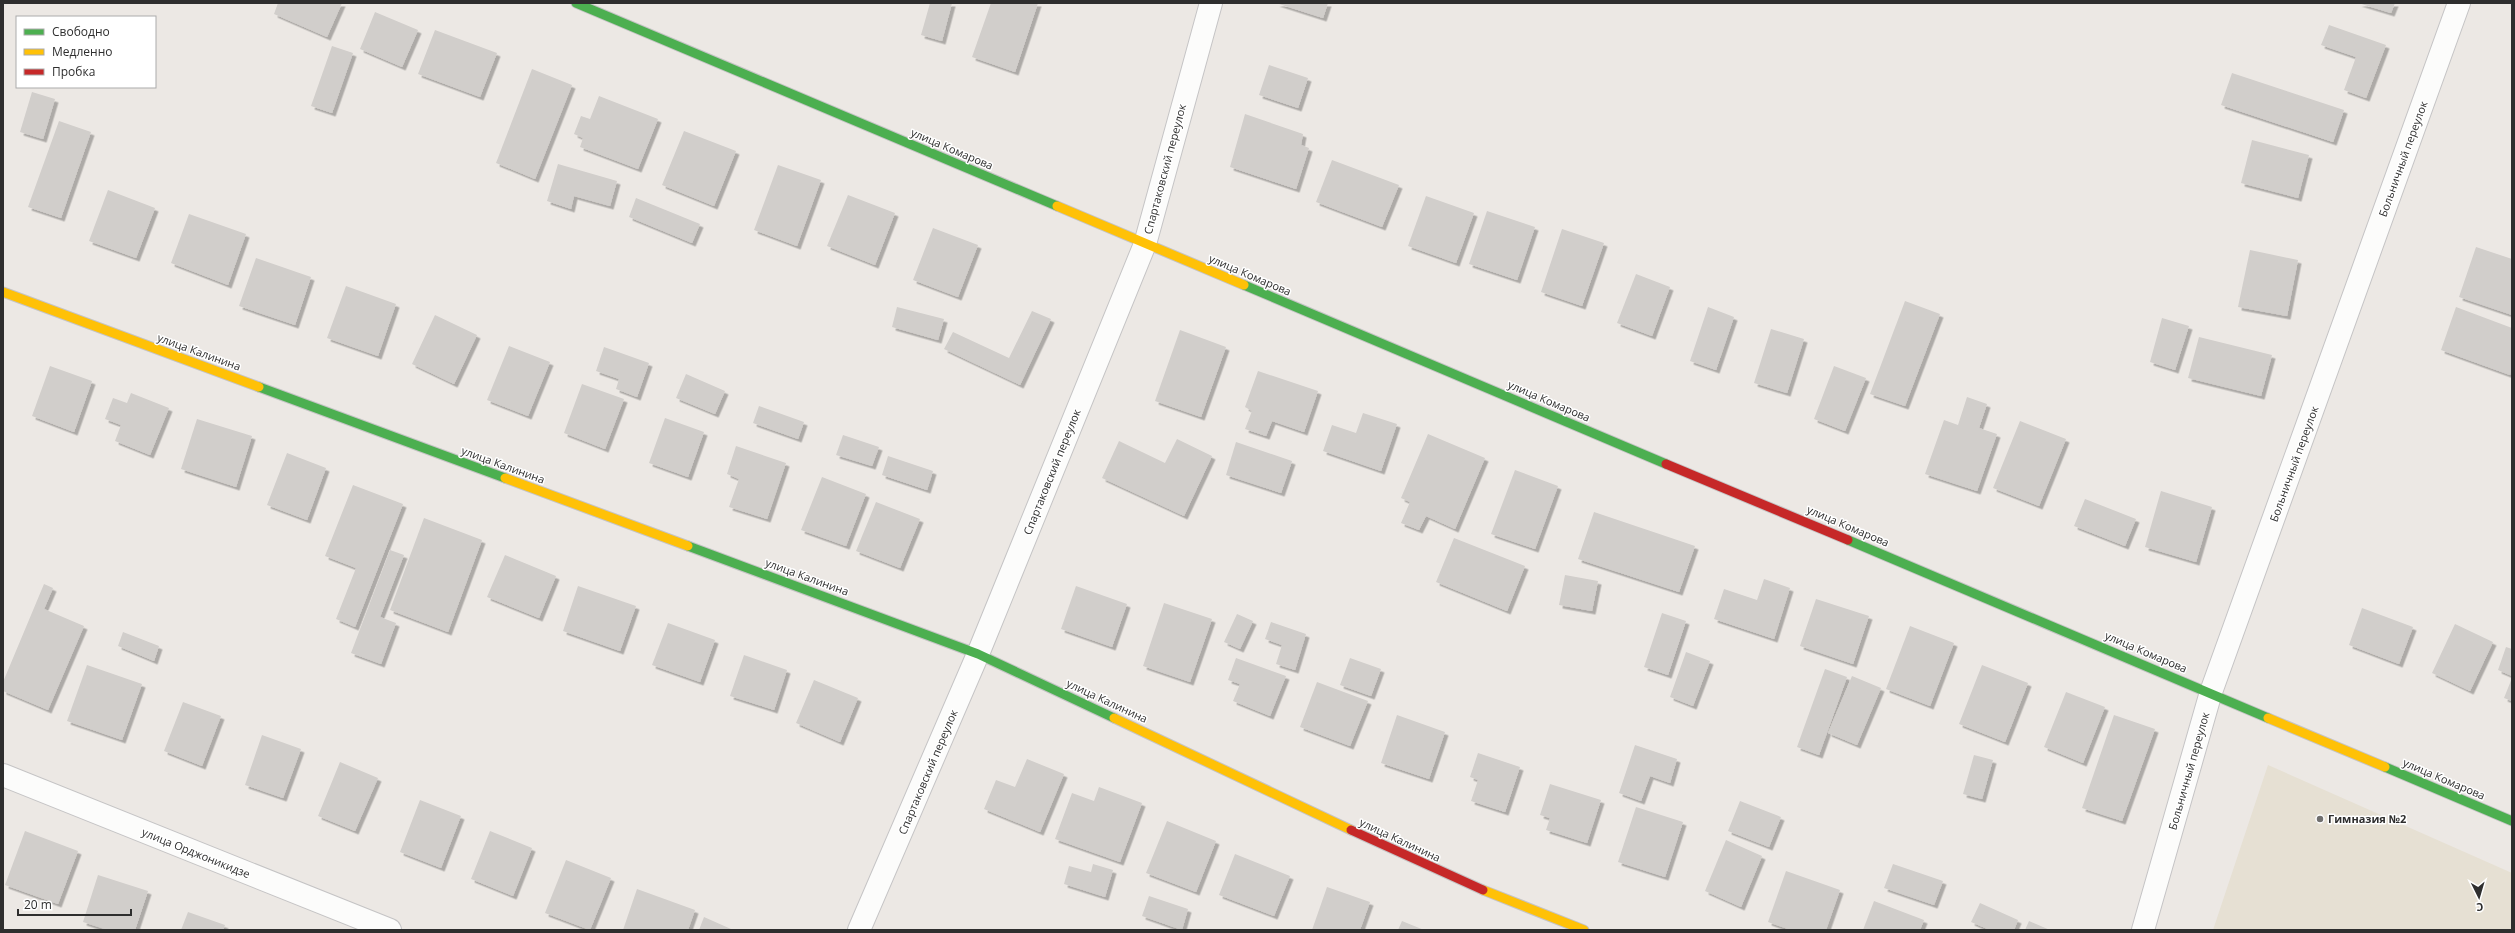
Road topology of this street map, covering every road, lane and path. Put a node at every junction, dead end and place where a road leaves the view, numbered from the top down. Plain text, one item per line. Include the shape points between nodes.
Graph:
1 (576, 3) edge
2 (1211, 3) edge
3 (2460, 3) edge
4 (1145, 244) junction
5 (3, 292) edge
6 (978, 654) junction
7 (2211, 692) junction
8 (3, 775) edge
9 (2512, 821) edge
10 (390, 930) edge
11 (859, 930) edge
12 (1584, 930) edge
13 (2143, 930) edge

1 - 4 street, улица Комарова
2 - 4 street, Спартаковский переулок
3 - 7 street, Больничный переулок
4 - 6 street, Спартаковский переулок
4 - 7 street, улица Комарова
5 - 6 street, улица Калинина
6 - 11 street, Спартаковский переулок
6 - 12 street, улица Калинина via 1453,878
7 - 9 street, улица Комарова
7 - 13 street, Больничный переулок
8 - 10 street, улица Орджоникидзе

